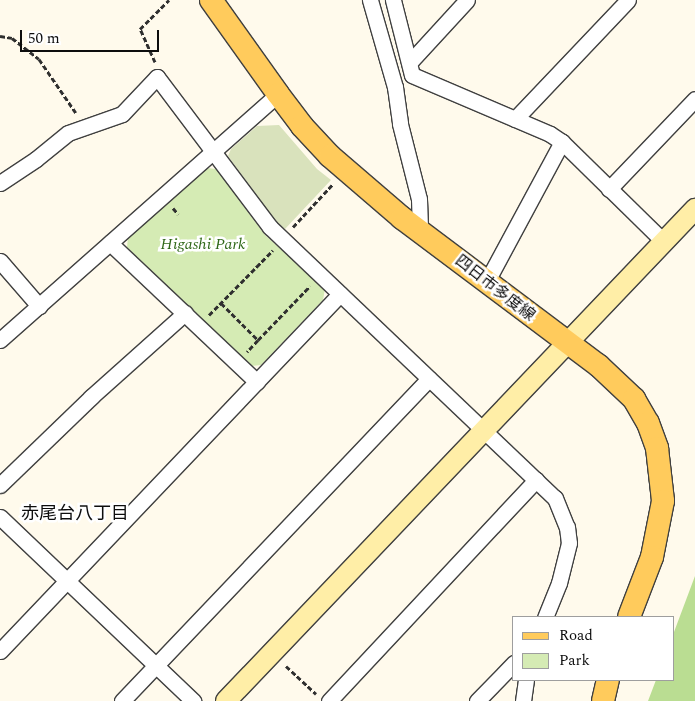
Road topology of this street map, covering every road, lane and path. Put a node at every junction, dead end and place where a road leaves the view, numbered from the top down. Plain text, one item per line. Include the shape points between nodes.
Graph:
1 (169, 0) edge
2 (210, 0) edge
3 (370, 0) edge
4 (393, 0) edge
5 (467, 0) edge
6 (628, 0) edge
7 (0, 36) edge
8 (410, 62) junction
9 (157, 77) junction
10 (278, 94) junction
11 (695, 99) edge
12 (515, 119) junction
13 (85, 126) junction
14 (562, 142) junction
15 (214, 152) junction
16 (337, 181) dead end
17 (0, 183) edge
18 (608, 190) junction
19 (695, 209) edge
20 (420, 231) junction
21 (284, 240) junction
22 (110, 242) junction
23 (664, 242) junction
24 (0, 262) edge
25 (487, 281) junction
26 (336, 299) junction
27 (221, 303) junction
28 (39, 306) junction
29 (185, 313) junction
30 (198, 326) junction
31 (0, 340) edge
32 (258, 340) junction
33 (566, 344) junction
34 (237, 363) junction
35 (429, 379) junction
36 (257, 382) junction
37 (484, 431) junction
38 (536, 480) junction
39 (0, 485) edge
40 (0, 516) edge
41 (67, 581) junction
42 (545, 616) edge
43 (629, 616) edge
44 (0, 651) edge
45 (280, 662) dead end
46 (157, 664) junction
47 (512, 665) edge
48 (526, 681) edge
49 (608, 681) edge
50 (324, 699) edge
51 (122, 701) edge
52 (193, 701) edge
53 (226, 701) edge
54 (478, 701) edge
55 (523, 701) edge
56 (603, 701) edge

1 - 9 path via 140,29 157,67
2 - 10 main road, 四日市多度線
3 - 20 street via 395,87 400,124 419,199
4 - 8 street
5 - 8 street
6 - 12 street
7 - 13 path via 12,38 39,59
8 - 12 street via 412,75
9 - 13 street via 122,114
9 - 15 street
10 - 15 street
10 - 20 main road, 四日市多度線 via 330,156
11 - 18 street
12 - 14 street
13 - 17 street via 68,133
14 - 18 street
14 - 25 street
15 - 21 street via 270,227
15 - 22 street
16 - 21 path
18 - 23 street
19 - 23 street
20 - 25 main road, 四日市多度線
21 - 26 street
21 - 27 path
22 - 28 street
22 - 29 street
23 - 33 street
24 - 28 street
25 - 33 main road, 四日市多度線
26 - 32 path via 311,284
26 - 35 street
26 - 36 street
27 - 30 path
27 - 32 path
28 - 31 street
29 - 30 street
29 - 39 street
30 - 34 street
32 - 34 path
33 - 37 street
33 - 43 main road, 四日市多度線 via 598,365 634,399 657,448 663,501 660,527
34 - 36 street
35 - 37 street
35 - 46 street
36 - 41 street
37 - 38 street
37 - 53 street
38 - 42 street via 555,498 567,527 569,543 564,567
38 - 50 street
40 - 41 street
41 - 44 street
41 - 46 street
45 - 50 path
46 - 51 street
46 - 52 street
47 - 54 street
48 - 55 street
49 - 56 main road

